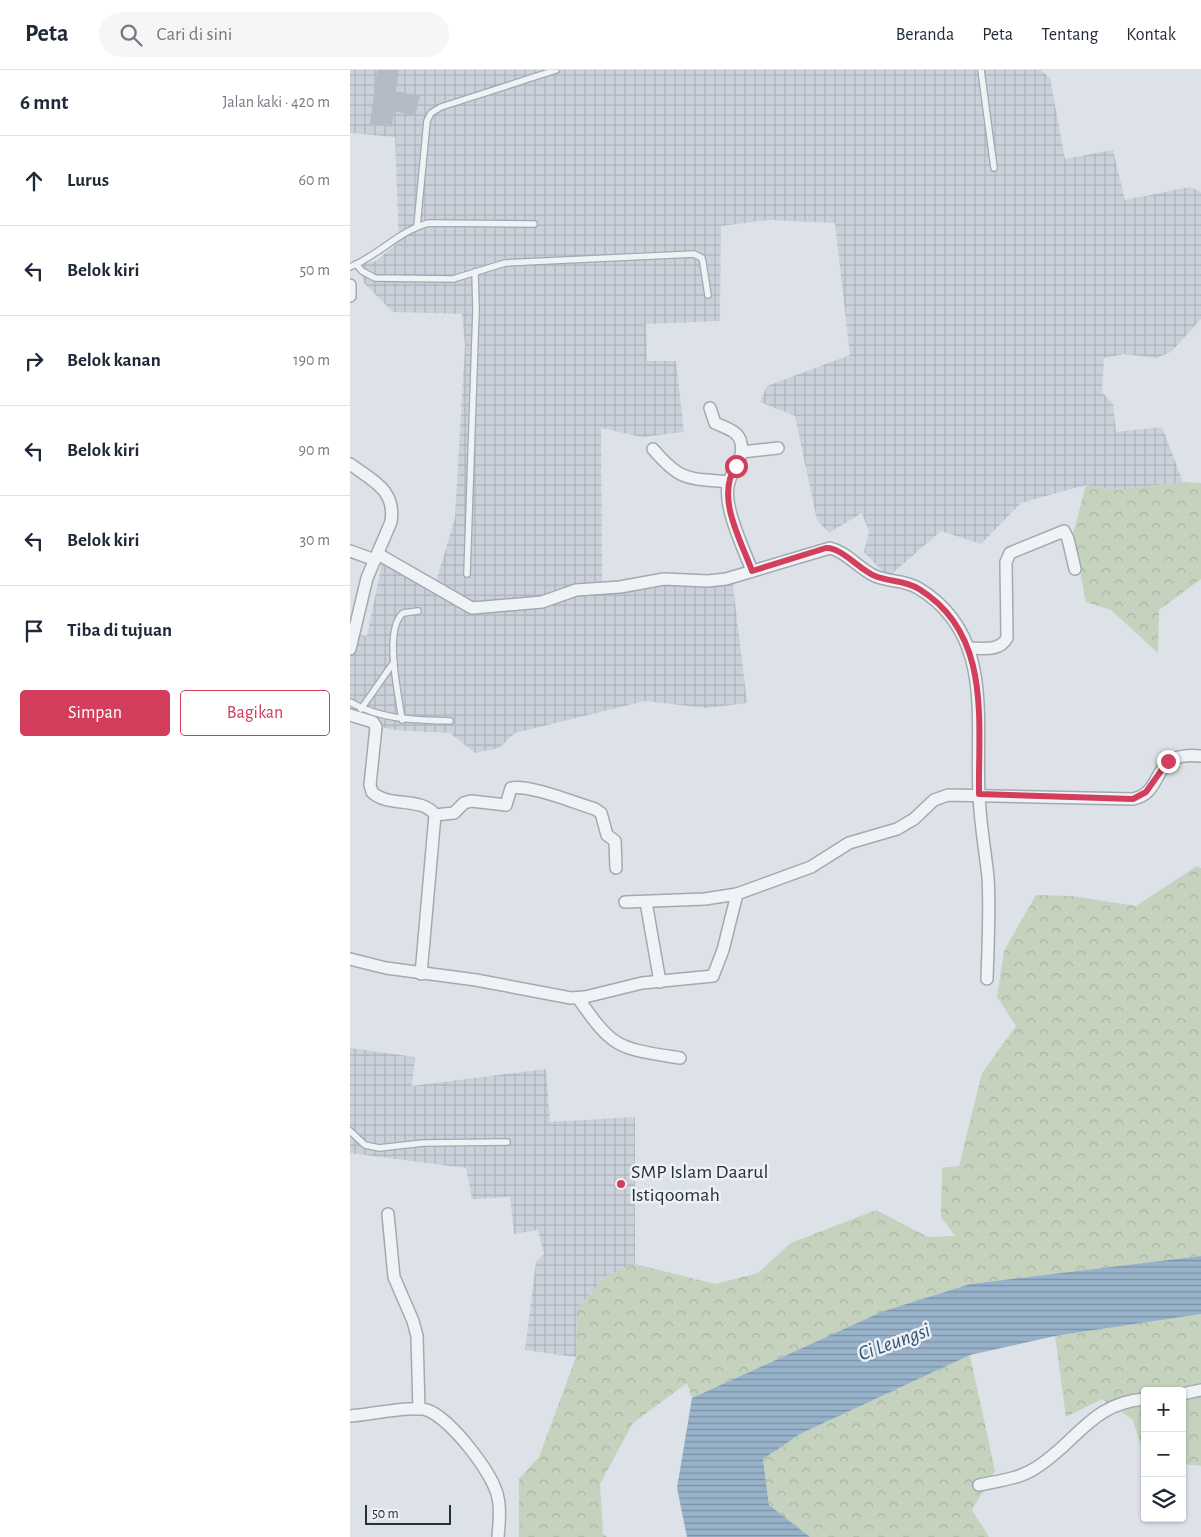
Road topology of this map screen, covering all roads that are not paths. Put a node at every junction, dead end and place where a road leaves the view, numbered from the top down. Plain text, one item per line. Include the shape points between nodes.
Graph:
1 (556, 70) edge
2 (981, 70) edge
3 (994, 168) dead end
4 (534, 224) dead end
5 (418, 226) junction
6 (353, 266) edge
7 (476, 272) junction
8 (350, 285) edge
9 (708, 295) dead end
10 (350, 296) edge
11 (710, 408) dead end
12 (778, 448) dead end
13 (653, 450) dead end
14 (742, 452) junction
15 (350, 464) edge
16 (729, 482) junction
17 (350, 551) edge
18 (376, 557) junction
19 (1075, 569) dead end
20 (752, 571) junction
21 (467, 574) dead end
22 (418, 611) dead end
23 (969, 648) junction
24 (350, 649) edge
25 (394, 662) junction
26 (350, 702) edge
27 (361, 708) junction
28 (350, 715) edge
29 (402, 720) junction
30 (450, 721) dead end
31 (1201, 756) edge
32 (979, 794) junction
33 (435, 815) junction
34 (616, 868) dead end
35 (737, 894) junction
36 (625, 902) dead end
37 (646, 902) junction
38 (350, 959) edge
39 (421, 974) junction
40 (987, 980) dead end
41 (660, 982) junction
42 (578, 998) junction
43 (680, 1058) dead end
44 (350, 1130) edge
45 (507, 1142) dead end
46 (388, 1214) dead end
47 (1201, 1390) edge
48 (1186, 1393) edge
49 (1141, 1400) edge
50 (420, 1409) junction
51 (350, 1416) edge
52 (979, 1485) dead end
53 (498, 1537) edge

1 - 5 lane via 431,113 427,121
2 - 3 lane
4 - 5 lane via 429,222
5 - 6 lane
6 - 7 lane via 372,277 386,279 454,279
7 - 9 lane via 505,264 694,254 702,258
7 - 21 lane
8 - 10 street
11 - 14 street via 716,423 738,436
12 - 14 street
13 - 16 street via 679,474
14 - 16 street
15 - 18 street via 380,486 392,503 391,522
16 - 20 street via 730,510
17 - 18 street
18 - 20 street via 472,608 542,602 576,590 664,579 726,579
18 - 24 street via 367,578
19 - 23 street via 1064,531 1010,553 1006,562 1007,638 997,648
20 - 23 street via 834,548 872,574 920,589 954,622
22 - 25 lane via 403,614 396,622
23 - 32 street via 978,695
25 - 27 lane
25 - 29 lane
26 - 27 lane
27 - 29 lane
28 - 33 street via 373,722 376,727 372,792 380,798 426,807
29 - 30 lane
31 - 32 street via 1180,755 1168,761 1146,792 1133,799
32 - 35 street via 940,797 897,829 849,843 811,866
32 - 40 street via 989,902
33 - 34 street via 454,813 471,801 506,804 511,788 545,793 601,813 607,835 615,841
33 - 39 street
35 - 37 street
35 - 41 street via 724,950 713,976
36 - 37 street
37 - 41 street
38 - 39 street
39 - 42 street
41 - 42 street
42 - 43 street via 598,1027 623,1048
44 - 45 lane via 364,1144 378,1148 423,1143
46 - 50 street via 394,1277 417,1336
47 - 48 street
49 - 52 street via 1116,1404 1095,1416 1034,1469 1010,1479
50 - 51 street
50 - 53 street via 435,1415 483,1464 498,1498

